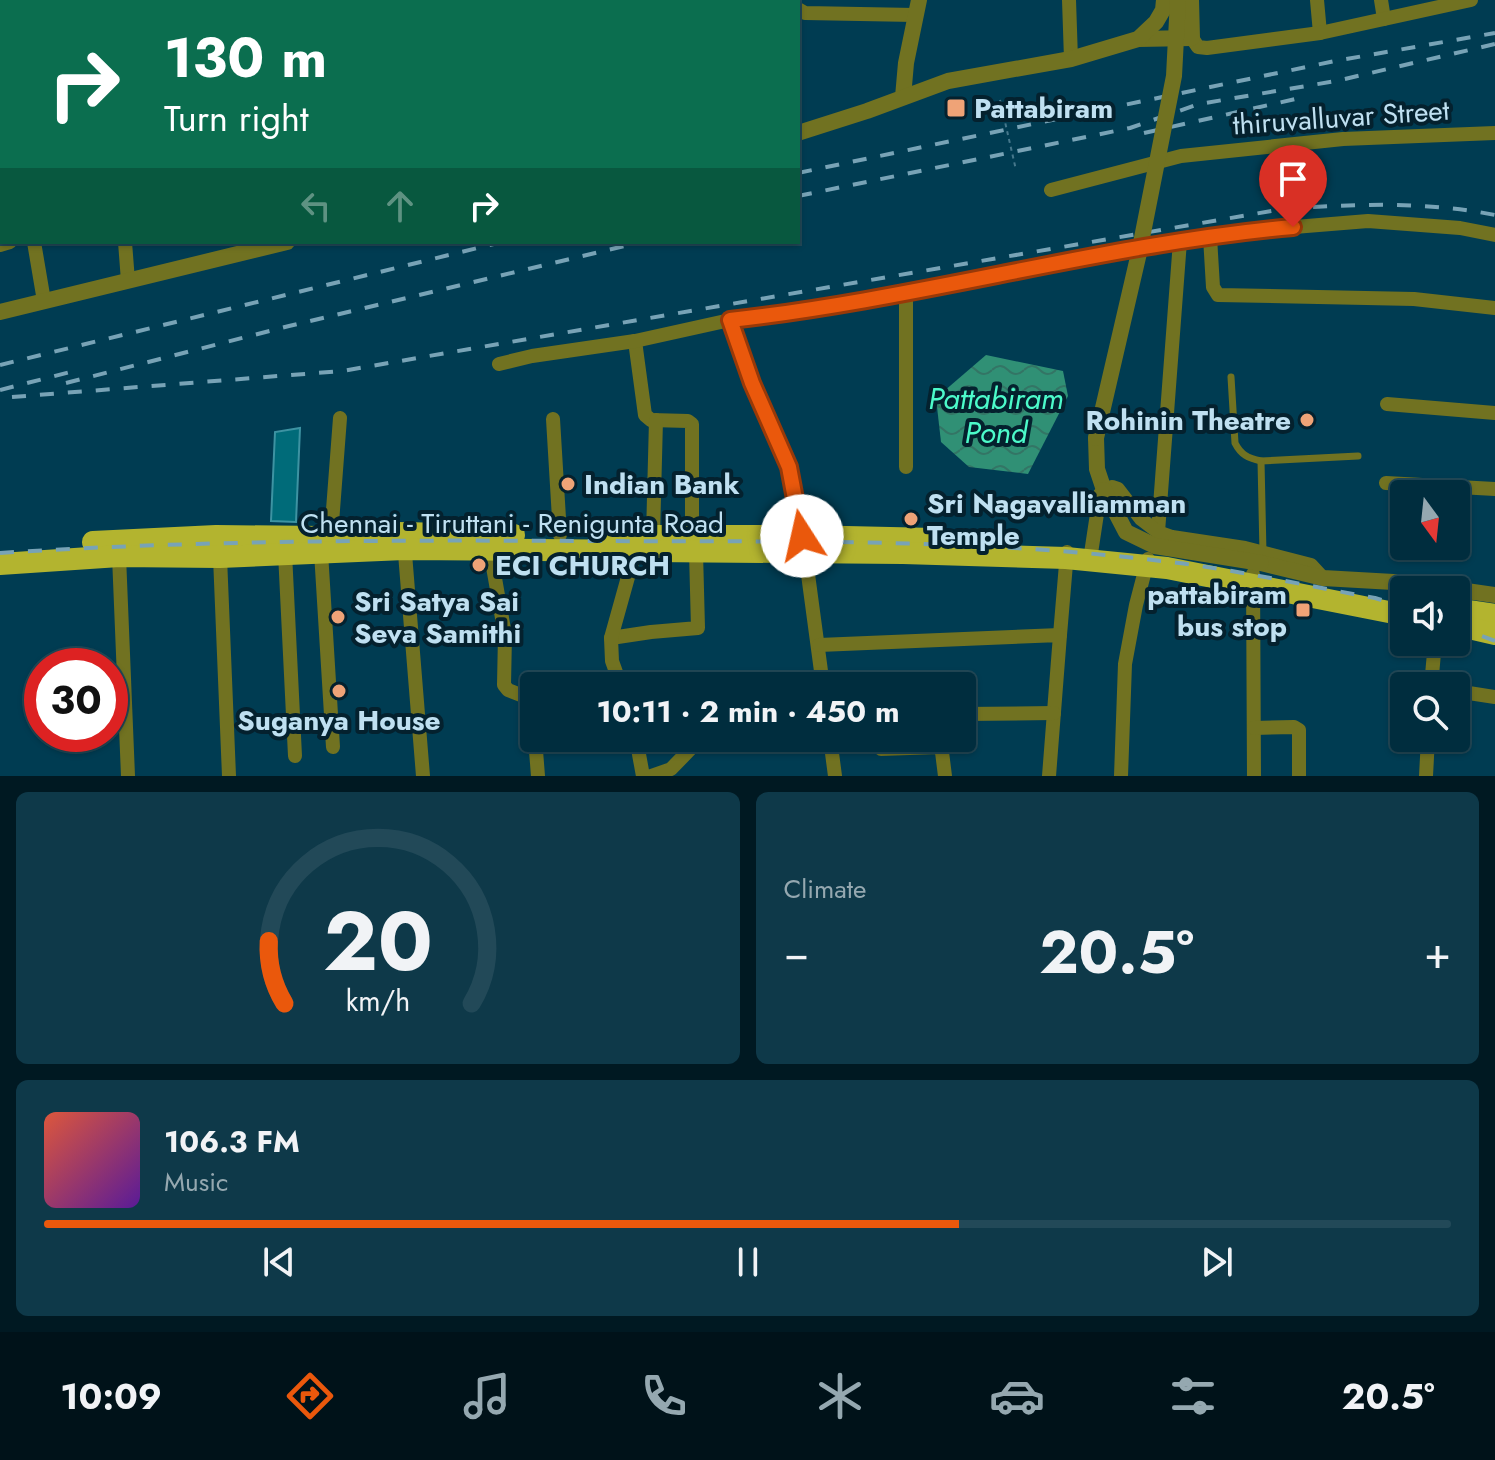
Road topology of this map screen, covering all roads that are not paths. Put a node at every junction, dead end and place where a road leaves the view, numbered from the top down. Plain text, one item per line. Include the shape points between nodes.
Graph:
1 (1069, 0) edge
2 (1164, 0) edge
3 (1178, 0) edge
4 (1191, 0) edge
5 (1317, 0) edge
6 (1381, 0) edge
7 (1471, 0) edge
8 (917, 8) edge
9 (800, 10) edge
10 (1384, 19) junction
11 (1320, 33) junction
12 (1192, 38) junction
13 (1138, 39) junction
14 (1071, 59) junction
15 (903, 97) junction
16 (800, 132) edge
17 (1495, 134) edge
18 (1051, 190) dead end
19 (1495, 235) edge
20 (1210, 237) junction
21 (1180, 241) junction
22 (34, 244) edge
23 (125, 244) edge
24 (276, 244) edge
25 (128, 281) junction
26 (906, 292) junction
27 (44, 301) junction
28 (1495, 308) edge
29 (0, 312) edge
30 (730, 320) junction
31 (635, 341) junction
32 (499, 364) dead end
33 (1231, 377) dead end
34 (1387, 404) dead end
35 (1495, 413) edge
36 (340, 418) dead end
37 (553, 419) dead end
38 (656, 420) junction
39 (1358, 456) dead end
40 (1261, 461) junction
41 (906, 467) dead end
42 (1386, 483) dead end
43 (1495, 489) edge
44 (1158, 532) junction
45 (560, 535) junction
46 (653, 536) junction
47 (404, 541) junction
48 (326, 544) junction
49 (694, 544) junction
50 (804, 544) junction
51 (0, 549) edge
52 (490, 550) junction
53 (635, 552) junction
54 (1067, 552) junction
55 (285, 553) junction
56 (1090, 555) junction
57 (119, 556) junction
58 (220, 557) junction
59 (1147, 561) junction
60 (0, 564) edge
61 (1257, 569) junction
62 (1390, 589) edge
63 (1390, 589) edge
64 (1470, 594) edge
65 (1495, 595) edge
66 (1470, 602) edge
67 (1495, 606) edge
68 (1390, 611) edge
69 (1470, 611) edge
70 (1495, 615) edge
71 (1470, 628) edge
72 (1495, 634) edge
73 (1060, 635) junction
74 (611, 638) junction
75 (819, 645) junction
76 (616, 672) edge
77 (822, 672) edge
78 (1470, 693) edge
79 (520, 695) edge
80 (1495, 697) edge
81 (1054, 713) junction
82 (976, 714) edge
83 (1254, 728) junction
84 (333, 747) dead end
85 (536, 752) edge
86 (639, 752) edge
87 (687, 752) edge
88 (832, 752) edge
89 (942, 752) edge
90 (1427, 752) edge
91 (295, 756) dead end
92 (128, 776) edge
93 (229, 776) edge
94 (423, 776) edge
95 (538, 776) edge
96 (643, 776) edge
97 (651, 776) edge
98 (835, 776) edge
99 (945, 776) edge
100 (1049, 776) edge
101 (1121, 776) edge
102 (1254, 776) edge
103 (1299, 776) edge
104 (1426, 776) edge

1 - 14 street
2 - 13 street via 1156,22
3 - 61 street, bridge via 1174,76 1096,438 1097,469 1126,532 1155,546
4 - 12 street
5 - 11 street
6 - 10 street
7 - 10 street
8 - 9 street
8 - 15 street
10 - 11 street
11 - 12 street via 1207,48 1198,47
12 - 13 street
13 - 14 street
14 - 15 street via 948,81
15 - 16 street
17 - 18 street, thiruvalluvar Street via 1343,139 1181,156
19 - 20 street via 1368,221
20 - 21 street
20 - 28 street via 1218,295 1414,299
21 - 26 street
21 - 44 street
22 - 27 street
23 - 25 street
24 - 25 street
25 - 27 street
26 - 30 street
26 - 41 street
27 - 29 street
30 - 31 street
30 - 50 street via 789,467
31 - 32 street
31 - 38 street via 644,413
33 - 40 lane via 1235,443 1240,453
34 - 35 street
36 - 48 street
37 - 45 street
38 - 46 street
38 - 49 street via 692,424
39 - 40 lane
40 - 61 lane
42 - 43 street
44 - 56 street via 1112,487 1100,494
44 - 61 street
45 - 46 highway, Chennai - Tiruttani - Renigunta Road
45 - 47 highway, Chennai - Tiruttani - Renigunta Road
46 - 49 highway, Chennai - Tiruttani - Renigunta Road
47 - 48 highway, Chennai - Tiruttani - Renigunta Road
47 - 52 highway, Chennai - Tiruttani - Renigunta Road
47 - 94 street
48 - 51 highway, Chennai - Tiruttani - Renigunta Road via 216,536
48 - 55 highway, Chennai - Tiruttani - Renigunta Road
48 - 84 street
49 - 50 highway, Chennai - Tiruttani - Renigunta Road
49 - 53 highway, Chennai - Tiruttani - Renigunta Road
49 - 74 street via 698,628
50 - 54 highway, Chennai - Tiruttani - Renigunta Road via 903,537
50 - 75 street
52 - 53 highway, Chennai - Tiruttani - Renigunta Road
52 - 79 street via 505,635 504,685
53 - 74 street
54 - 56 highway, Chennai - Tiruttani - Renigunta Road
54 - 73 street
55 - 58 highway, Chennai - Tiruttani - Renigunta Road
55 - 91 street
56 - 59 highway, Chennai - Tiruttani - Renigunta Road
57 - 58 highway, Chennai - Tiruttani - Renigunta Road
57 - 60 highway, Chennai - Tiruttani - Renigunta Road
57 - 92 street
58 - 93 street
59 - 61 highway, Chennai - Tiruttani - Renigunta Road
59 - 101 street via 1125,664
61 - 62 street
61 - 63 highway, Chennai - Tiruttani - Renigunta Road
61 - 68 highway, Chennai - Tiruttani - Renigunta Road
61 - 83 street
64 - 65 street
66 - 67 street
69 - 70 highway
71 - 72 highway
73 - 75 street
73 - 81 street
74 - 76 street
75 - 77 street
78 - 80 street
81 - 82 street
81 - 100 street
83 - 102 street
83 - 103 street via 1299,730
85 - 95 street
86 - 96 street
87 - 97 street via 671,769
88 - 98 street
89 - 99 street
90 - 104 street

